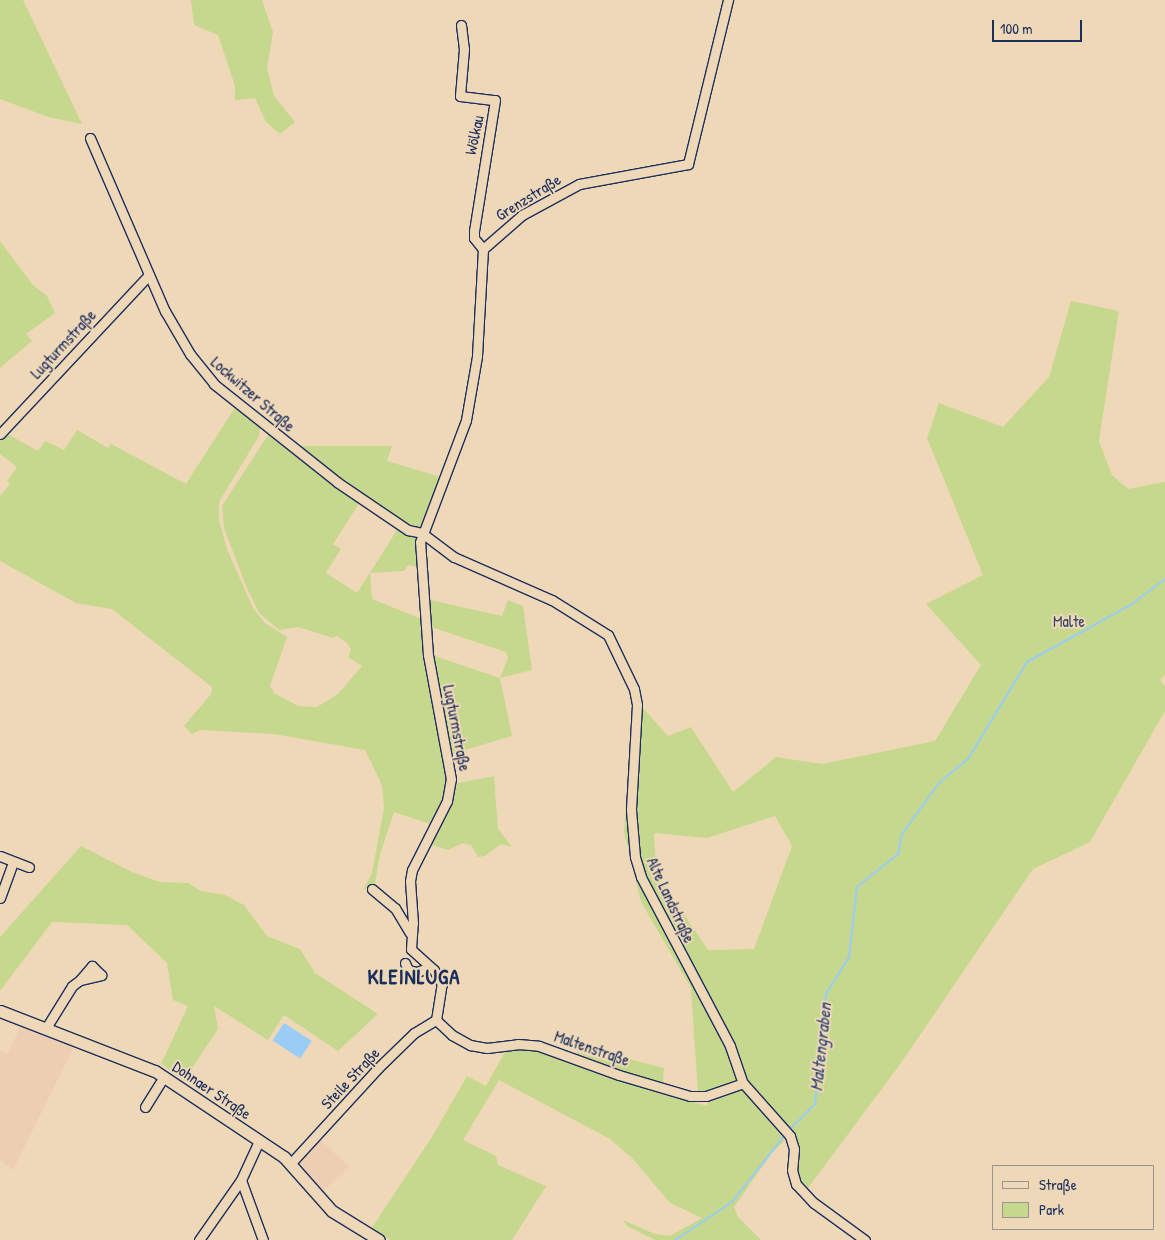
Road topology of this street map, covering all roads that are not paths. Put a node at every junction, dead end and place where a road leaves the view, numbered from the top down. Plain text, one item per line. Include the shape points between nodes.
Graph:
1 (728, 0) edge
2 (461, 25) dead end
3 (90, 138) dead end
4 (483, 249) junction
5 (149, 275) junction
6 (0, 434) edge
7 (422, 533) junction
8 (0, 856) edge
9 (13, 862) junction
10 (29, 866) dead end
11 (372, 889) dead end
12 (0, 898) edge
13 (410, 933) junction
14 (405, 963) dead end
15 (430, 967) junction
16 (80, 980) dead end
17 (0, 1011) edge
18 (436, 1020) junction
19 (46, 1028) junction
20 (164, 1077) junction
21 (743, 1083) junction
22 (145, 1107) dead end
23 (259, 1141) junction
24 (291, 1163) junction
25 (241, 1180) junction
26 (199, 1240) edge
27 (263, 1240) edge
28 (378, 1240) edge
29 (865, 1240) edge

1 - 4 street, Grenzstraße via 688,164 579,184 522,215
2 - 4 street, Wölkau via 464,48 460,96 495,100 474,230 474,238
3 - 5 street, Lockwitzer Straße
4 - 7 street via 478,356 466,420 443,488
5 - 6 street, Lugturmstraße
5 - 7 street, Lockwitzer Straße via 190,354 214,384 337,482 408,530
7 - 13 street, Lugturmstraße via 428,655 452,779 447,801 411,876 413,923
7 - 21 street, Alte Landstraße via 454,557 552,600 608,635 613,643 634,690 637,705 631,810 636,862 693,980 730,1046
8 - 9 street
9 - 10 street
9 - 12 street
11 - 13 street via 398,912
13 - 15 street, Lugturmstraße via 411,949
14 - 15 street via 408,970 417,972
15 - 18 street via 442,984
16 - 19 street via 72,986
17 - 19 main road, Dohnaer Straße
18 - 21 street, Maltenstraße via 470,1045 487,1048 518,1044 539,1046 690,1096 706,1096
18 - 24 street, Steile Straße via 414,1032
19 - 20 main road, Dohnaer Straße via 132,1060
20 - 22 street
20 - 23 main road, Dohnaer Straße
21 - 29 street, Alte Landstraße via 787,1132 794,1149 792,1176 803,1194
23 - 24 main road, Dohnaer Straße
23 - 25 street
24 - 28 main road, Dohnaer Straße via 332,1211
25 - 26 street
25 - 27 street

